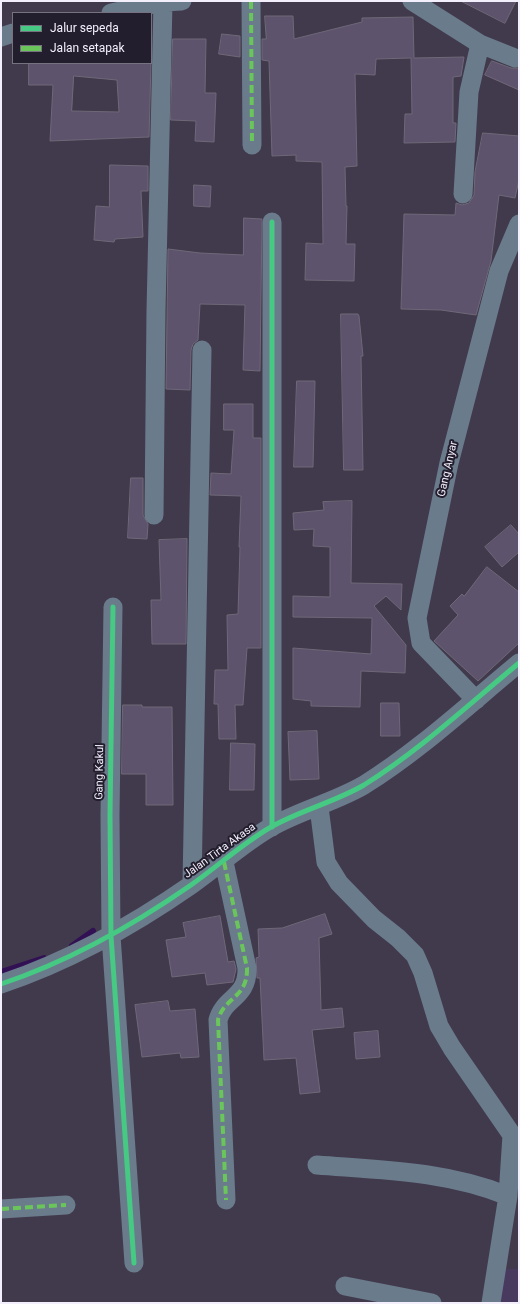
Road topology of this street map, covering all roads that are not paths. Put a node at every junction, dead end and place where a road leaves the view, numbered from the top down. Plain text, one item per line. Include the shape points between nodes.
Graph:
1 (182, 1) edge
2 (251, 1) edge
3 (412, 1) edge
4 (163, 2) junction
5 (116, 12) edge
6 (12, 33) edge
7 (1, 37) edge
8 (480, 44) junction
9 (515, 58) dead end
10 (252, 145) dead end
11 (463, 194) dead end
12 (272, 222) dead end
13 (519, 224) edge
14 (202, 350) dead end
15 (154, 515) dead end
16 (113, 607) dead end
17 (519, 663) edge
18 (476, 700) junction
19 (319, 807) junction
20 (272, 827) junction
21 (224, 862) junction
22 (192, 884) junction
23 (111, 936) junction
24 (1, 984) edge
25 (516, 1133) edge
26 (317, 1165) dead end
27 (508, 1196) junction
28 (226, 1200) dead end
29 (66, 1205) dead end
30 (1, 1209) edge
31 (134, 1263) dead end
32 (345, 1286) dead end
33 (432, 1303) edge
34 (491, 1303) edge

1 - 4 street
2 - 10 street
3 - 8 street
4 - 5 street
4 - 15 street
6 - 7 street
8 - 9 street
8 - 11 street via 469,92
12 - 20 street
13 - 18 street, Gang Anyar via 499,272 448,463 417,618 421,643
14 - 22 street
16 - 23 street, Gang Kakul
17 - 18 street, Jalan Tirta Akasa
18 - 19 street, Jalan Tirta Akasa via 432,738 363,785
19 - 20 street, Jalan Tirta Akasa
19 - 25 street via 326,862 339,883 374,919 415,955 439,1026 452,1048
20 - 21 street, Jalan Tirta Akasa
21 - 22 street, Jalan Tirta Akasa
21 - 28 street via 247,968 243,988 223,1009 218,1020
22 - 23 street, Jalan Tirta Akasa
23 - 24 street, Jalan Tirta Akasa via 51,967
23 - 31 street, Gang Kakul
25 - 27 street
26 - 27 street via 409,1172 457,1180
27 - 34 street
29 - 30 street
32 - 33 street

